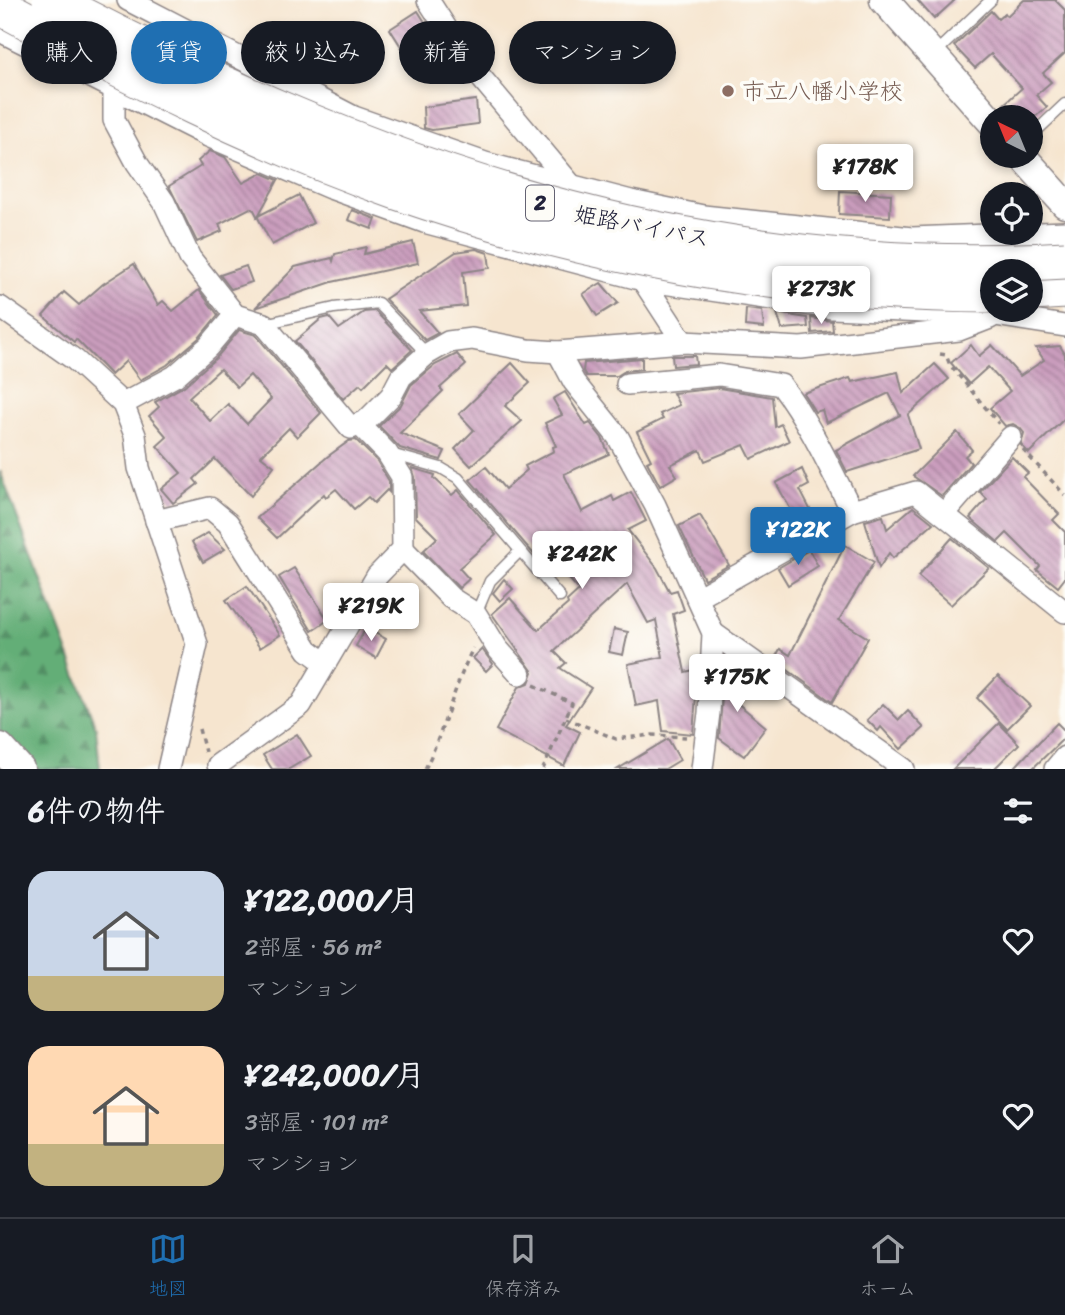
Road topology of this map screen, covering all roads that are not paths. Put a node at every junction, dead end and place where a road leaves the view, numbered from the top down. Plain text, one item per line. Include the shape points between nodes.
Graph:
1 (51, 0) edge
2 (128, 0) edge
3 (428, 0) edge
4 (884, 0) edge
5 (991, 0) edge
6 (0, 6) edge
7 (0, 31) edge
8 (933, 55) junction
9 (114, 91) junction
10 (1065, 104) edge
11 (980, 108) edge
12 (1043, 125) edge
13 (1033, 168) edge
14 (570, 184) junction
15 (1065, 204) edge
16 (1065, 232) edge
17 (1065, 260) edge
18 (643, 280) junction
19 (1065, 290) edge
20 (1043, 291) edge
21 (980, 303) edge
22 (980, 305) edge
23 (0, 307) edge
24 (980, 315) edge
25 (235, 316) junction
26 (1043, 320) edge
27 (264, 324) junction
28 (1065, 326) edge
29 (683, 342) junction
30 (558, 352) junction
31 (427, 354) junction
32 (627, 384) dead end
33 (123, 404) junction
34 (359, 424) junction
35 (1010, 437) road end
36 (387, 453) junction
37 (852, 510) junction
38 (944, 514) junction
39 (156, 521) junction
40 (402, 549) junction
41 (519, 552) junction
42 (560, 597) dead end
43 (699, 597) junction
44 (1065, 612) edge
45 (481, 621) junction
46 (713, 633) junction
47 (324, 662) junction
48 (520, 674) road end
49 (0, 747) edge
50 (1065, 757) edge
51 (218, 765) dead end
52 (20, 769) edge
53 (168, 769) edge
54 (702, 769) edge
55 (904, 769) edge
56 (1055, 769) edge

1 - 17 highway, 姫路バイパス / 2, bridge via 322,130 493,191 580,214 790,252 989,265
2 - 14 street via 354,117 485,163
3 - 14 street via 468,62
4 - 8 main road
5 - 8 lane
6 - 21 highway, 姫路バイパス / 2, bridge via 310,157 484,218 627,254 781,282
7 - 9 street
8 - 11 main road
9 - 18 street via 317,183 424,222
9 - 25 street via 114,120 137,163 164,202 190,258
10 - 12 lane
13 - 15 main road
14 - 16 street via 703,216 796,228 912,238
14 - 18 street
18 - 22 street via 832,308
18 - 29 street
19 - 20 highway
23 - 33 street via 75,360
24 - 29 street via 959,330 801,348
25 - 27 street
25 - 33 street via 175,376
26 - 28 street
27 - 31 lane via 378,303
27 - 34 street via 351,428
29 - 30 street
30 - 31 street via 472,339 448,342
30 - 43 street via 574,382 618,437
31 - 34 street
32 - 37 street via 719,375 781,385 801,412
33 - 39 street
34 - 36 street
35 - 38 street
36 - 40 street via 402,477
36 - 41 lane via 441,468 458,478
37 - 38 street via 916,492
37 - 43 street
38 - 44 street
39 - 47 street via 210,508 228,523 308,650
39 - 53 street via 197,644
40 - 45 street
40 - 47 street via 377,576
41 - 42 lane
41 - 45 lane via 490,580
43 - 46 street
45 - 48 street
46 - 54 street
46 - 55 street
47 - 51 street via 302,705
49 - 52 main road
50 - 56 street

